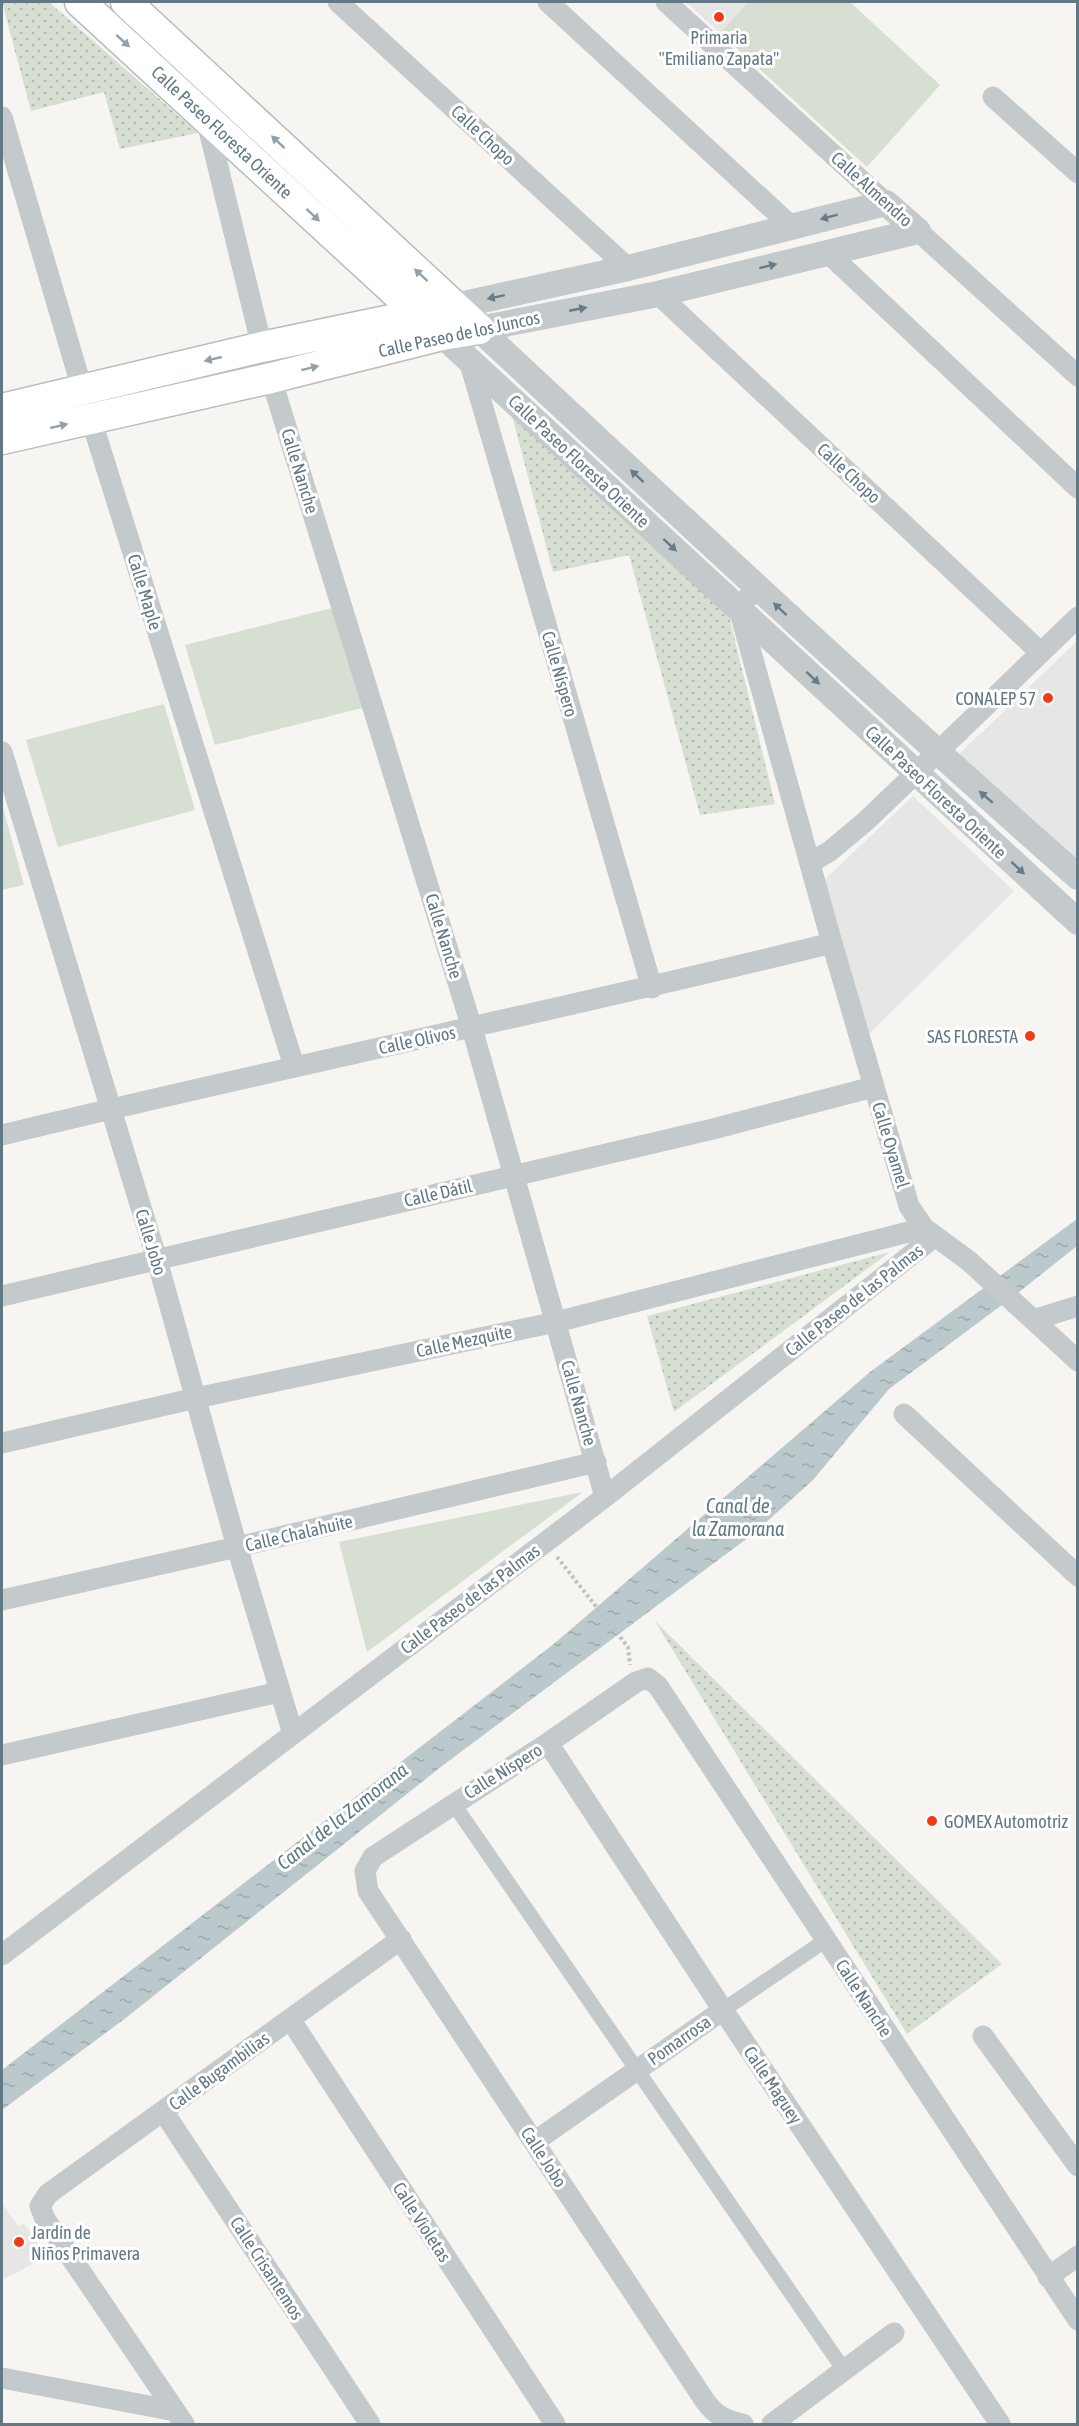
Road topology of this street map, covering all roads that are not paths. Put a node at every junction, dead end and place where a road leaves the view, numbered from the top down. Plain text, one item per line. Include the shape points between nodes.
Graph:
1 (80, 2) edge
2 (126, 2) edge
3 (338, 2) edge
4 (548, 2) edge
5 (666, 2) edge
6 (993, 97) dead end
7 (2, 117) edge
8 (206, 117) junction
9 (1077, 173) edge
10 (886, 202) junction
11 (792, 227) junction
12 (918, 231) junction
13 (827, 252) junction
14 (628, 268) junction
15 (658, 294) junction
16 (455, 306) junction
17 (420, 314) junction
18 (479, 329) junction
19 (442, 335) junction
20 (262, 347) junction
21 (469, 360) junction
22 (1077, 376) edge
23 (272, 378) junction
24 (84, 390) junction
25 (2, 409) edge
26 (91, 419) junction
27 (2, 440) edge
28 (1077, 488) edge
29 (756, 587) junction
30 (739, 609) junction
31 (1077, 617) edge
32 (1040, 652) junction
33 (2, 752) edge
34 (936, 753) junction
35 (915, 773) junction
36 (810, 863) junction
37 (1077, 877) edge
38 (1077, 922) edge
39 (832, 943) junction
40 (652, 987) junction
41 (472, 1028) junction
42 (294, 1066) junction
43 (873, 1087) junction
44 (111, 1109) junction
45 (2, 1136) edge
46 (514, 1175) junction
47 (929, 1232) junction
48 (157, 1260) junction
49 (2, 1296) edge
50 (1077, 1306) edge
51 (1033, 1320) junction
52 (556, 1322) junction
53 (1077, 1360) edge
54 (196, 1398) junction
55 (904, 1414) dead end
56 (2, 1443) edge
57 (596, 1462) junction
58 (605, 1497) junction
59 (237, 1547) junction
60 (1077, 1576) edge
61 (2, 1600) edge
62 (642, 1680) joint
63 (279, 1692) junction
64 (293, 1734) junction
65 (548, 1743) junction
66 (2, 1755) edge
67 (453, 1803) junction
68 (365, 1872) joint
69 (401, 1939) junction
70 (826, 1940) junction
71 (2, 1954) edge
72 (723, 2010) junction
73 (290, 2019) junction
74 (983, 2036) dead end
75 (636, 2071) junction
76 (163, 2111) junction
77 (534, 2142) junction
78 (1077, 2166) edge
79 (1077, 2256) edge
80 (1048, 2277) junction
81 (1077, 2320) edge
82 (894, 2333) dead end
83 (844, 2370) junction
84 (2, 2378) edge
85 (180, 2418) edge
86 (370, 2424) edge
87 (555, 2424) edge
88 (743, 2424) edge
89 (772, 2424) edge
90 (1000, 2424) edge

1 -> 8 main road, Calle Paseo Floresta Oriente
16 -> 2 main road, Calle Paseo Floresta Oriente
3 - 14 street, Calle Chopo
4 - 11 street
5 - 10 street, Calle Almendro
6 - 9 street
7 - 24 street, Calle Maple
8 -> 17 main road, Calle Paseo Floresta Oriente
8 - 20 street
10 -> 11 street, Calle Paseo de los Juncos
10 - 12 street, Calle Almendro
11 - 14 street, Calle Paseo de los Juncos
12 - 13 street, Calle Paseo de los Juncos
12 - 22 street, Calle Almendro
15 -> 13 street, Calle Paseo de los Juncos
13 - 28 street
14 -> 16 street, Calle Paseo de los Juncos
18 -> 15 street, Calle Paseo de los Juncos
15 - 32 street, Calle Chopo
16 - 17 main road, Calle Paseo de los Juncos
16 - 18 main road, Calle Paseo Floresta Oriente
17 - 19 main road, Calle Paseo Floresta Oriente
17 - 20 main road, Calle Paseo de los Juncos
18 - 19 main road, Calle Paseo de los Juncos
29 -> 18 street, Calle Paseo Floresta Oriente
19 - 21 street, Calle Paseo Floresta Oriente
23 -> 19 main road, Calle Paseo de los Juncos
20 -> 24 main road, Calle Paseo de los Juncos
21 -> 30 street, Calle Paseo Floresta Oriente
21 - 40 street, Calle Níspero
23 - 26 main road, Calle Paseo de los Juncos
23 - 41 street, Calle Nanche
24 - 25 main road, Calle Paseo de los Juncos
24 - 26 street, Calle Maple
27 -> 26 main road, Calle Paseo de los Juncos
26 - 42 street, Calle Maple
29 - 30 street
34 -> 29 street, Calle Paseo Floresta Oriente
30 -> 35 street, Calle Paseo Floresta Oriente
30 - 36 street, Calle Oyamel
31 - 32 street
32 - 34 street
33 - 44 street, Calle Jobo
34 - 35 street
37 -> 34 street, Calle Paseo Floresta Oriente
35 - 36 street via 866,821
35 -> 38 street, Calle Paseo Floresta Oriente
36 - 39 street, Calle Oyamel
39 - 40 street, Calle Olivos
39 - 43 street, Calle Oyamel
40 - 41 street, Calle Olivos
41 - 42 street, Calle Olivos
41 - 46 street, Calle Nanche
42 - 44 street, Calle Olivos
43 - 46 street, Calle Dátil
43 - 47 street, Calle Oyamel via 909,1206
44 - 45 street, Calle Olivos
44 - 48 street, Calle Jobo
46 - 48 street, Calle Dátil
46 - 52 street, Calle Nanche
47 - 51 street, Calle Oyamel via 959,1252
47 - 52 street, Calle Mezquite
47 - 58 street, Calle Paseo de las Palmas
48 - 49 street, Calle Dátil
48 - 54 street, Calle Jobo
50 - 51 street
51 - 53 street, Calle Oyamel
52 - 54 street, Calle Mezquite
52 - 57 street, Calle Nanche
54 - 56 street, Calle Mezquite
54 - 59 street, Calle Jobo
55 - 60 street
57 - 58 street, Calle Nanche
57 - 59 street, Calle Chalahuite
58 - 64 street, Calle Paseo de las Palmas
59 - 61 street, Calle Chalahuite
59 - 63 street, Calle Jobo
62 - 65 street, Calle Níspero
62 - 70 street, Calle Nanche via 658,1686
63 - 64 street, Calle Jobo
63 - 66 street
64 - 71 street, Calle Paseo de las Palmas
65 - 67 street, Calle Níspero
65 - 72 street, Calle Maguey
67 - 68 street, Calle Níspero via 373,1857
67 - 75 street
68 - 69 street, Calle Jobo via 368,1891
69 - 73 street, Calle Bugambilias
69 - 77 street, Calle Jobo
70 - 72 street, Pomarrosa
70 - 80 street, Calle Nanche
72 - 75 street, Pomarrosa
72 - 90 street, Calle Maguey
73 - 76 street, Calle Bugambilias
73 - 87 street, Calle Violetas
74 - 78 street
75 - 77 street, Pomarrosa
75 - 83 street
76 - 85 street, Calle Bugambilias via 48,2194 40,2206
76 - 86 street, Calle Crisantemos
77 - 88 street, Calle Jobo via 711,2409 728,2421
79 - 80 street
80 - 81 street, Calle Nanche
82 - 83 street
83 - 89 street
84 - 85 street

